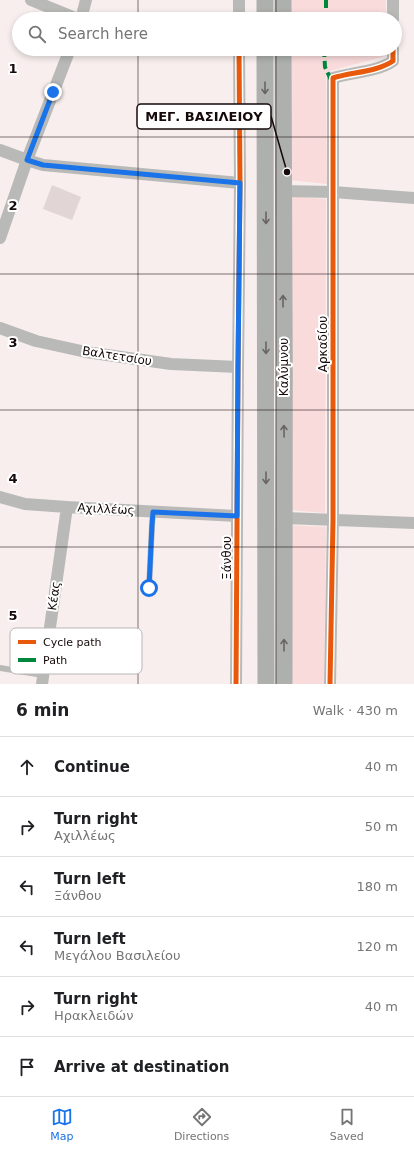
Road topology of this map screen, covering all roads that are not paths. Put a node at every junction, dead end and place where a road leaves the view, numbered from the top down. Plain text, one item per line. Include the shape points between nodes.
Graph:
1 (31, 0) edge
2 (86, 0) edge
3 (239, 0) edge
4 (265, 0) edge
5 (283, 0) edge
6 (393, 0) edge
7 (62, 12) edge
8 (82, 12) edge
9 (239, 12) edge
10 (265, 12) edge
11 (283, 12) edge
12 (393, 12) edge
13 (67, 56) edge
14 (240, 56) edge
15 (265, 56) edge
16 (283, 56) edge
17 (393, 56) edge
18 (0, 150) edge
19 (27, 160) junction
20 (240, 183) junction
21 (283, 191) junction
22 (333, 192) junction
23 (414, 198) edge
24 (0, 238) edge
25 (0, 328) edge
26 (238, 367) junction
27 (0, 497) edge
28 (67, 507) junction
29 (153, 512) junction
30 (237, 516) junction
31 (285, 518) junction
32 (334, 520) junction
33 (414, 523) edge
34 (149, 588) dead end
35 (50, 628) edge
36 (0, 668) edge
37 (10, 671) edge
38 (21, 674) edge
39 (42, 680) edge
40 (236, 684) edge
41 (266, 684) edge
42 (284, 684) edge
43 (330, 684) edge

1 - 7 street
2 - 8 street
3 - 9 street
4 - 10 main road
5 - 11 main road
6 - 12 street
13 - 19 street
14 - 20 street, Ξάνθου
15 -> 41 main road, Καλύμνου
16 - 21 main road, Καλύμνου
17 - 22 street, Αρκαδίου via 393,61 386,66 334,78
18 - 19 street
19 - 20 street via 43,165
19 - 24 street
20 - 26 street, Ξάνθου
21 - 22 street
31 -> 21 main road, Καλύμνου
22 - 23 street
22 - 32 street, Αρκαδίου
25 - 26 street, Βαλτετσίου via 36,341 86,352 171,364
26 - 30 street, Ξάνθου
27 - 28 street, Αχιλλέως via 25,504
28 - 29 street, Αχιλλέως
28 - 35 street, Κέας
29 - 30 street, Αχιλλέως
29 - 34 lane
30 - 40 street, Ξάνθου
31 - 32 street
42 -> 31 main road, Καλύμνου
32 - 33 street
32 - 43 street, Αρκαδίου
36 - 37 lane
38 - 39 lane

